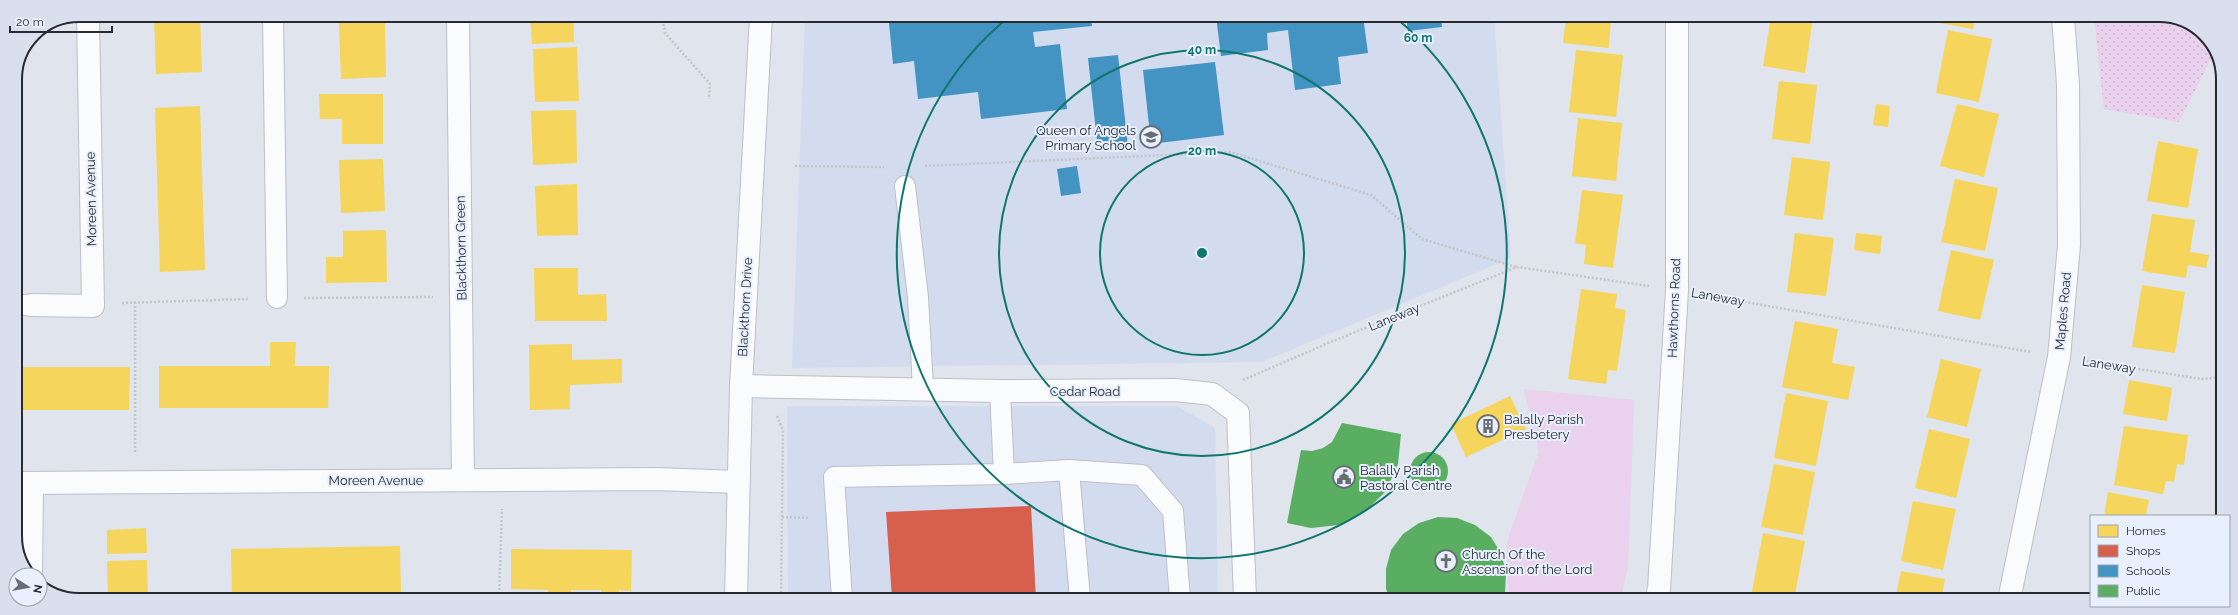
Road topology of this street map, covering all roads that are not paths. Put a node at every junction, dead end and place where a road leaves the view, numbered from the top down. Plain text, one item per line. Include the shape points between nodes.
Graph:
1 (88, 22) edge
2 (273, 22) edge
3 (458, 22) edge
4 (761, 22) edge
5 (1676, 22) edge
6 (2063, 22) edge
7 (905, 186) dead end
8 (277, 298) dead end
9 (23, 305) edge
10 (741, 386) junction
11 (923, 388) junction
12 (1000, 391) junction
13 (1069, 470) junction
14 (1004, 474) junction
15 (463, 480) junction
16 (738, 482) junction
17 (24, 483) edge
18 (31, 567) edge
19 (736, 593) edge
20 (842, 593) edge
21 (1079, 593) edge
22 (1180, 593) edge
23 (1245, 593) edge
24 (1658, 593) edge
25 (2010, 593) edge

1 - 9 street, Moreen Avenue via 93,306
2 - 8 lane
3 - 15 street, Blackthorn Green
4 - 10 street, Blackthorn Drive
5 - 24 street, Hawthorns Road via 1677,290
6 - 25 street, Maples Road via 2068,84 2069,245 2059,357
7 - 11 lane via 918,297
10 - 11 street, Cedar Road
10 - 16 street, Blackthorn Drive
11 - 12 street, Cedar Road
12 - 14 lane
12 - 23 street, Cedar Road via 1175,390 1212,394 1238,413
13 - 14 lane
13 - 21 lane
13 - 22 lane via 1142,475 1173,511
14 - 20 lane via 834,477
15 - 16 street, Moreen Avenue via 656,479
15 - 17 street, Moreen Avenue
16 - 19 street, Blackthorn Drive
17 - 18 street

